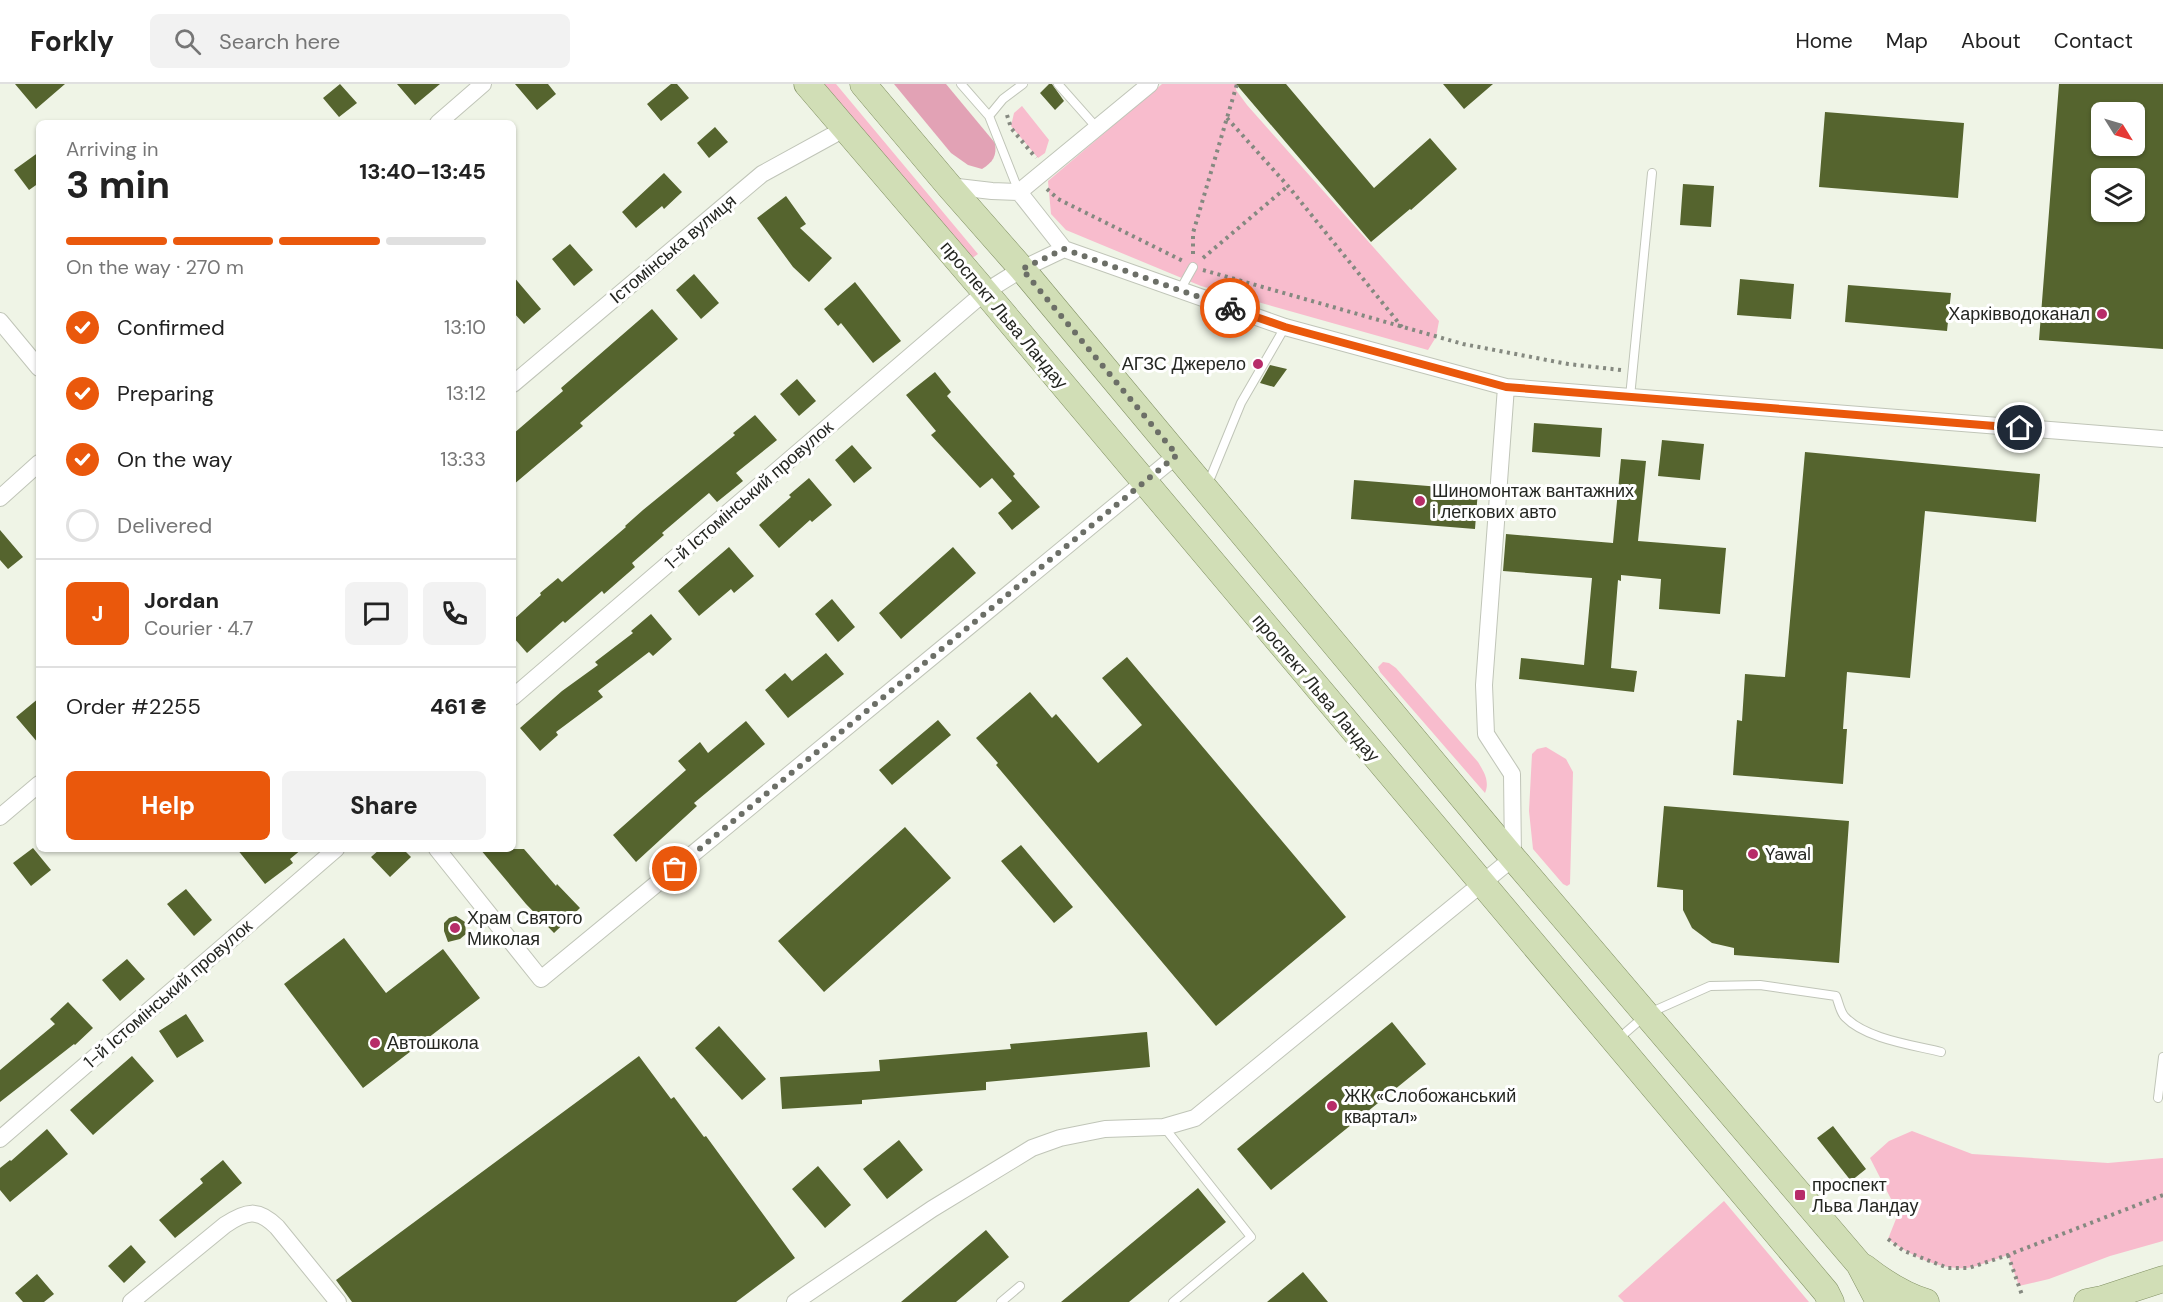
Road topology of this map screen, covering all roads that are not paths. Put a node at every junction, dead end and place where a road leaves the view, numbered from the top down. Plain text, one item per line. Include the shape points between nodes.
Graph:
1 (483, 84) edge
2 (807, 84) edge
3 (863, 84) edge
4 (961, 84) edge
5 (1023, 84) edge
6 (1058, 84) edge
7 (1150, 84) edge
8 (989, 116) junction
9 (441, 120) edge
10 (844, 129) junction
11 (1097, 129) junction
12 (1652, 173) dead end
13 (949, 186) junction
14 (1019, 192) junction
15 (1064, 249) junction
16 (1193, 267) road end
17 (1022, 269) junction
18 (1180, 291) junction
19 (985, 292) junction
20 (0, 321) edge
21 (1285, 327) junction
22 (36, 364) edge
23 (516, 381) edge
24 (1506, 387) junction
25 (1630, 397) junction
26 (2163, 439) edge
27 (1177, 455) junction
28 (36, 467) edge
29 (1144, 482) junction
30 (1205, 489) junction
31 (0, 498) edge
32 (516, 694) edge
33 (36, 787) edge
34 (0, 817) edge
35 (333, 852) edge
36 (439, 852) edge
37 (1513, 858) junction
38 (1482, 885) junction
39 (1647, 1014) junction
40 (1614, 1042) junction
41 (1941, 1052) dead end
42 (2163, 1057) edge
43 (2158, 1098) dead end
44 (1164, 1127) junction
45 (0, 1139) edge
46 (1858, 1264) junction
47 (2163, 1279) edge
48 (1020, 1286) dead end
49 (1832, 1299) edge
50 (2095, 1301) edge
51 (131, 1302) edge
52 (338, 1302) edge
53 (795, 1302) edge
54 (1001, 1302) edge
55 (1173, 1302) edge
56 (1879, 1302) edge
57 (1926, 1302) edge

1 - 9 street
2 - 10 main road, проспект Льва Ландау
3 - 13 main road
4 - 8 lane
5 - 8 lane
6 - 11 lane
7 - 11 street
8 - 14 lane
10 - 19 main road, проспект Льва Ландау
10 - 23 street, Істомінська вулиця via 762,174
11 - 14 street
12 - 25 lane
13 - 14 street
13 - 17 main road
14 - 15 street
15 - 17 street, 1-й Істомінський провулок
15 - 18 street
16 - 18 lane
17 - 19 street, 1-й Істомінський провулок
17 - 27 main road
18 - 21 street
19 - 29 main road, проспект Льва Ландау
19 - 32 street, 1-й Істомінський провулок
20 - 22 street
21 - 24 street
21 - 30 lane via 1241,403
24 - 25 street
24 - 37 street via 1484,685 1486,734 1512,774
25 - 26 street
27 - 29 street
27 - 30 main road
28 - 31 street
29 - 36 street via 542,979
29 - 38 main road, проспект Льва Ландау
30 - 37 main road
33 - 34 street
35 - 45 street, 1-й Істомінський провулок
37 - 38 street
37 - 39 main road
38 - 40 main road, проспект Льва Ландау
38 - 44 street via 1204,1111 1185,1122
39 - 40 lane
39 - 41 lane via 1710,986 1760,985 1836,996 1843,1016 1856,1027
39 - 46 main road
40 - 49 main road, проспект Льва Ландау
42 - 43 lane
44 - 53 street via 1105,1129 1032,1148 932,1209
44 - 55 lane via 1251,1237
46 - 56 main road
46 - 57 main road via 1885,1283
47 - 50 main road
48 - 54 lane
51 - 52 street via 225,1225 254,1213 277,1227

